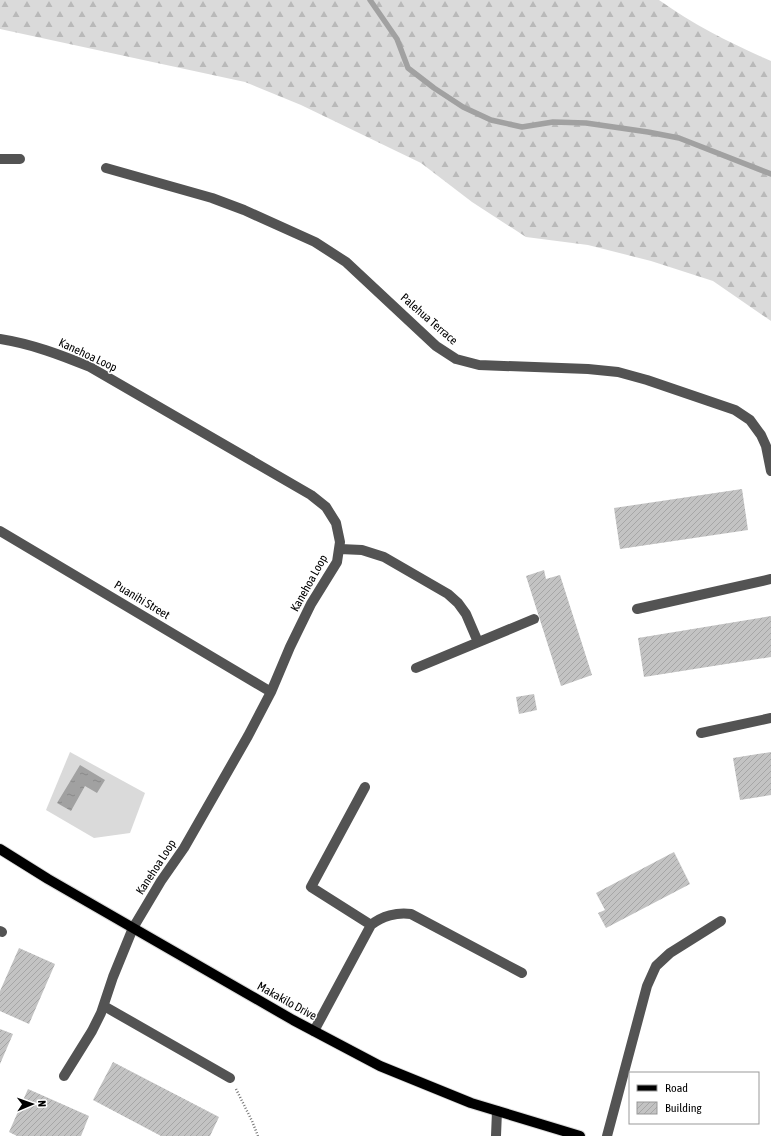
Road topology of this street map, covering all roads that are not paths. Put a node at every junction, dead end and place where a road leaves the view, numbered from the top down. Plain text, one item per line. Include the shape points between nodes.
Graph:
1 (0, 159) edge
2 (20, 159) dead end
3 (106, 168) dead end
4 (0, 339) edge
5 (771, 469) edge
6 (0, 531) edge
7 (340, 549) junction
8 (771, 579) edge
9 (637, 609) dead end
10 (534, 619) dead end
11 (478, 642) junction
12 (416, 668) dead end
13 (271, 692) junction
14 (771, 718) edge
15 (701, 733) dead end
16 (365, 787) dead end
17 (0, 849) edge
18 (721, 921) dead end
19 (371, 925) junction
20 (133, 928) junction
21 (522, 973) dead end
22 (104, 1006) junction
23 (314, 1031) junction
24 (64, 1076) dead end
25 (230, 1078) road end
26 (497, 1111) junction
27 (496, 1136) edge
28 (580, 1136) edge
29 (607, 1136) edge

1 - 2 street
3 - 5 street, Palehua Terrace via 212,198 314,242 346,262 436,346 456,359 479,365 618,372 735,410 750,420 761,435
4 - 7 street, Kanehoa Loop via 22,342 90,367 316,498 326,506 333,517 338,529
6 - 13 street, Puanihi Street
7 - 11 street via 362,550 384,557 448,594 466,614
7 - 13 street, Kanehoa Loop via 334,568 311,604 290,646
8 - 9 street
10 - 11 street
11 - 12 street
13 - 20 street, Kanehoa Loop via 184,848 160,881
14 - 15 street
16 - 19 street via 311,887
17 - 20 main road, Makakilo Drive
18 - 29 street via 670,953 656,966 647,986
19 - 21 street via 395,914 411,914
19 - 23 street
20 - 22 street, Kanehoa Loop
20 - 23 main road, Makakilo Drive
22 - 24 street, Kanehoa Loop
22 - 25 street
23 - 26 main road, Makakilo Drive via 380,1066
26 - 27 street
26 - 28 main road, Makakilo Drive

